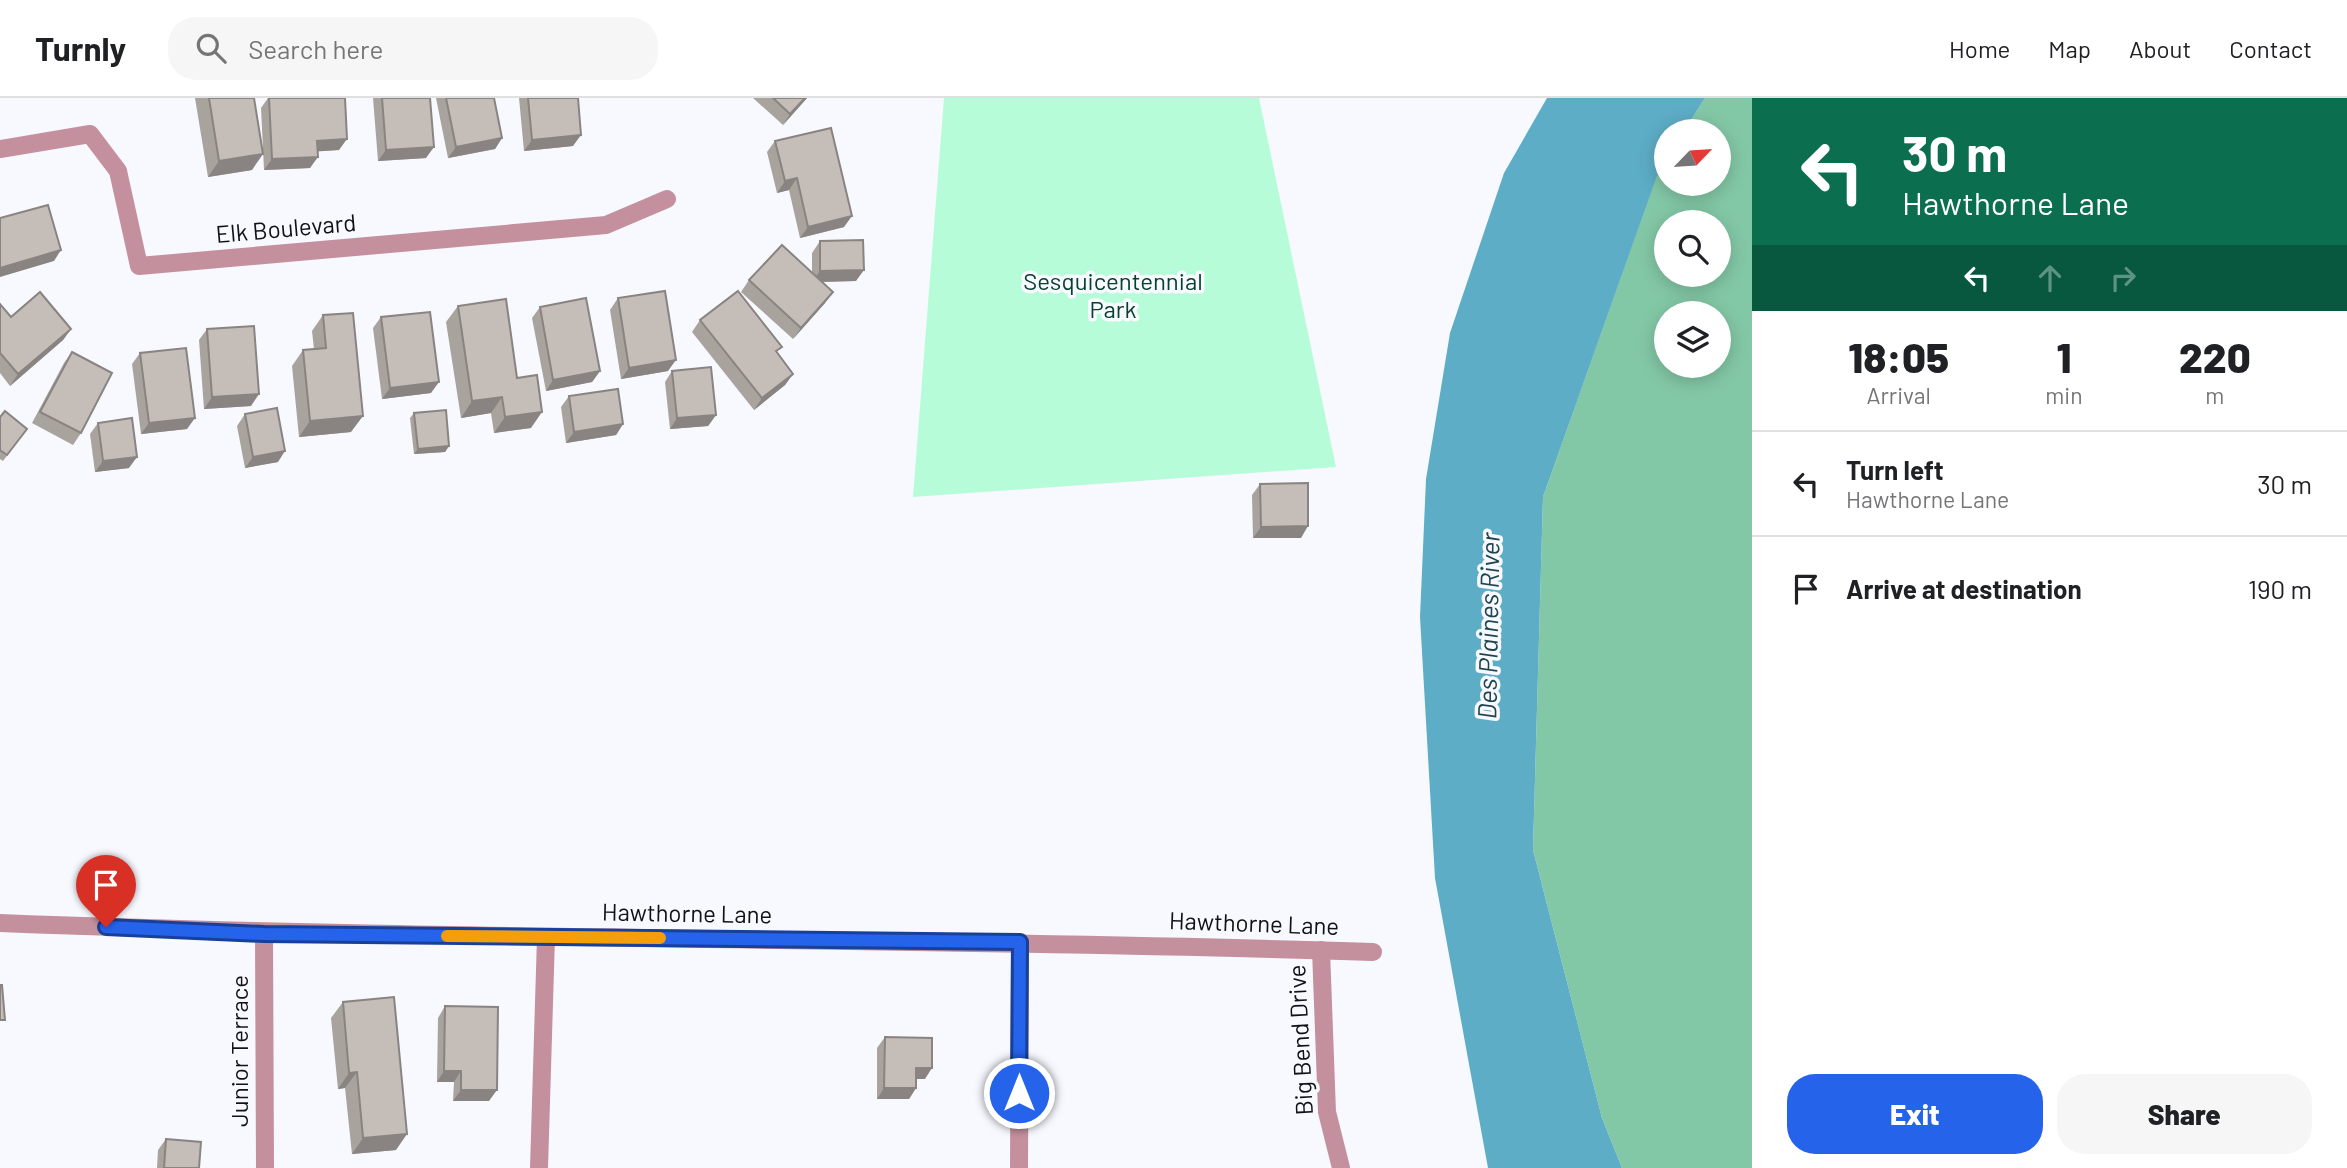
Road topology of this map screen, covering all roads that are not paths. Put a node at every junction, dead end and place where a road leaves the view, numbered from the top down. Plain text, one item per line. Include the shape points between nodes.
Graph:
1 (0, 149) edge
2 (667, 199) dead end
3 (0, 923) edge
4 (264, 934) junction
5 (546, 937) junction
6 (1020, 942) junction
7 (1321, 950) junction
8 (1373, 952) dead end
9 (265, 1168) edge
10 (539, 1168) edge
11 (1019, 1168) edge
12 (1341, 1168) edge

1 - 2 street, Elk Boulevard via 90,134 118,171 139,266 606,225
3 - 4 street, Hawthorne Lane
4 - 5 street, Hawthorne Lane
4 - 9 street, Junior Terrace
5 - 6 street, Hawthorne Lane
5 - 10 street
6 - 7 street, Hawthorne Lane
6 - 11 street
7 - 8 street, Hawthorne Lane
7 - 12 street, Big Bend Drive via 1327,1112

